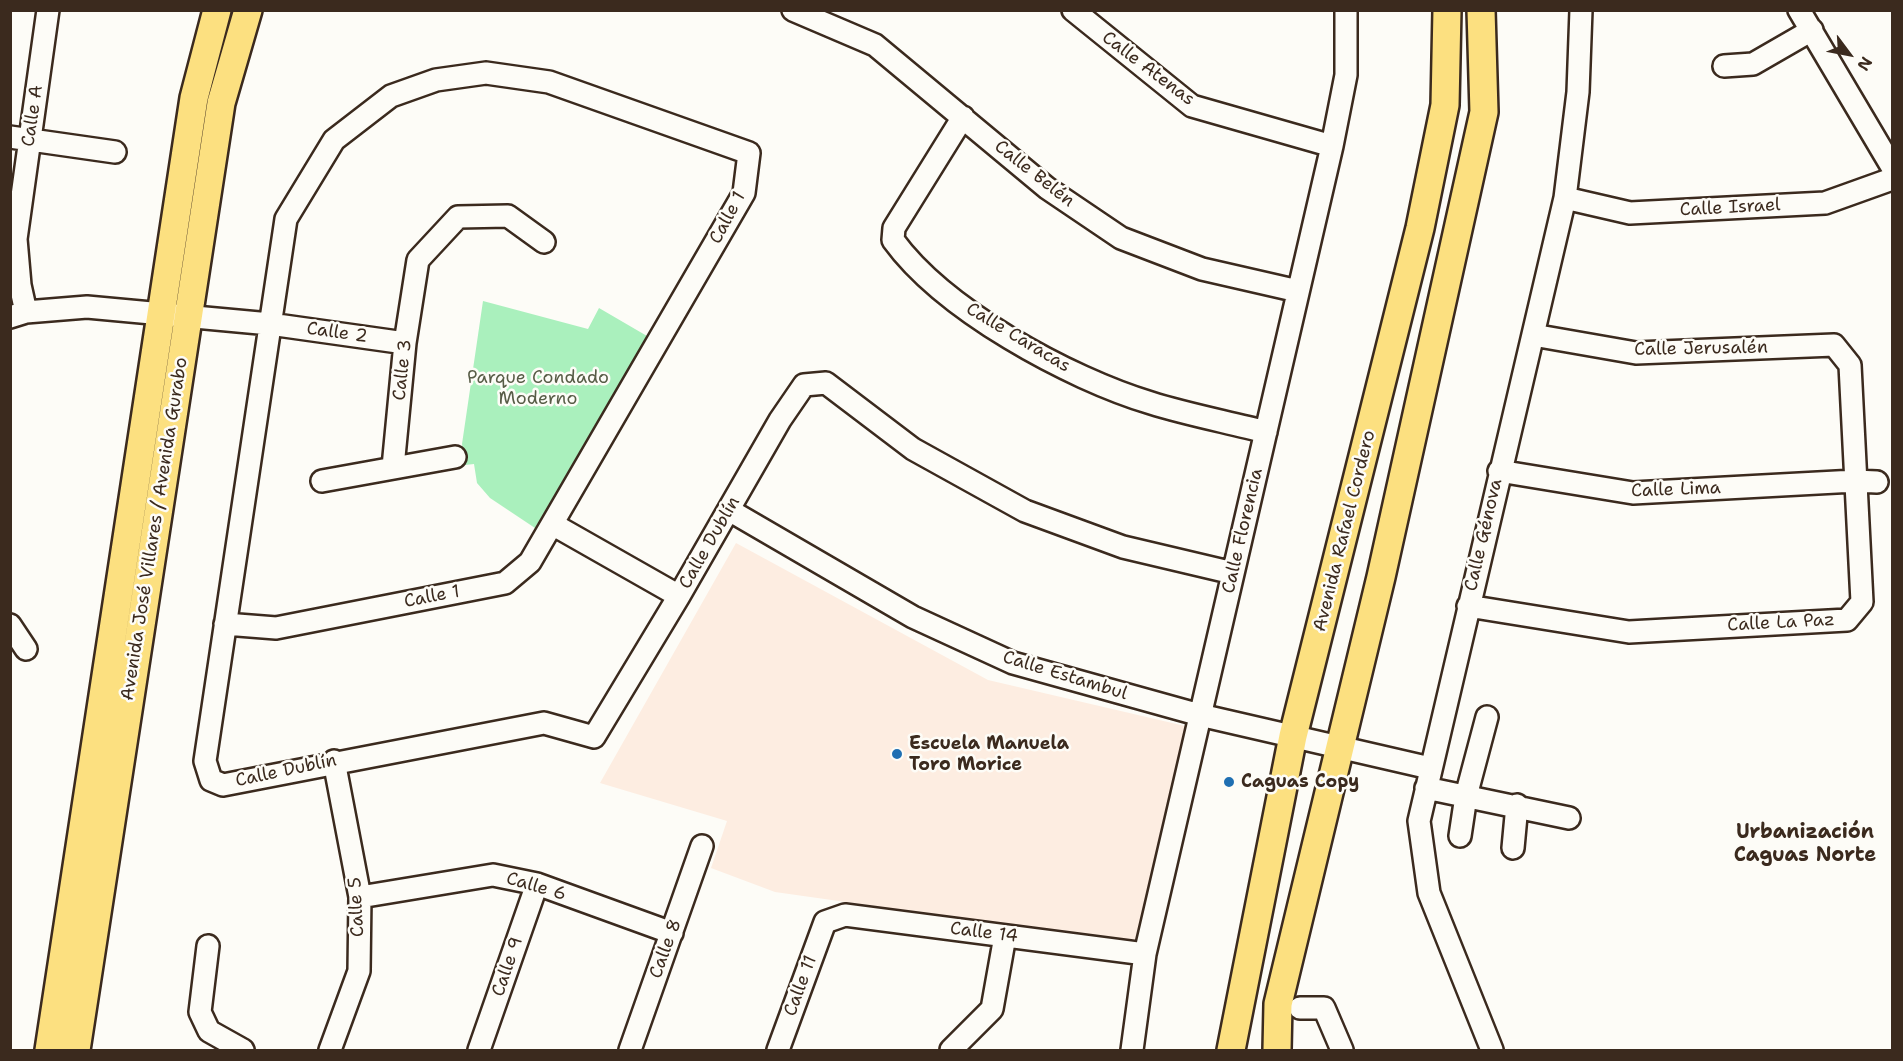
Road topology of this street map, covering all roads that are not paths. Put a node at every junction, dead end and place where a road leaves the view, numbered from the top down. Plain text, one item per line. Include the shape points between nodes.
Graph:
1 (48, 10) edge
2 (217, 10) edge
3 (248, 10) edge
4 (793, 10) edge
5 (1073, 10) edge
6 (1346, 10) edge
7 (1447, 10) edge
8 (1481, 10) edge
9 (1581, 10) edge
10 (1799, 10) edge
11 (1812, 30) junction
12 (1724, 66) dead end
13 (963, 117) junction
14 (20, 139) edge
15 (1332, 146) junction
16 (115, 152) dead end
17 (1893, 167) edge
18 (1893, 179) edge
19 (1564, 198) junction
20 (544, 242) dead end
21 (1298, 291) junction
22 (18, 315) edge
23 (159, 315) junction
24 (187, 317) junction
25 (270, 324) junction
26 (1533, 335) junction
27 (405, 343) junction
28 (1834, 345) joint
29 (1266, 432) junction
30 (455, 457) dead end
31 (393, 467) junction
32 (1499, 471) junction
33 (322, 481) dead end
34 (1855, 481) junction
35 (1877, 482) dead end
36 (729, 510) junction
37 (554, 525) junction
38 (1233, 573) junction
39 (679, 596) junction
40 (1468, 606) junction
41 (225, 624) junction
42 (10, 625) edge
43 (26, 649) dead end
44 (1200, 715) junction
45 (1487, 717) dead end
46 (1293, 736) junction
47 (208, 738) joint
48 (1341, 748) junction
49 (334, 761) junction
50 (1428, 778) junction
51 (1466, 796) junction
52 (1517, 805) junction
53 (1569, 818) dead end
54 (1461, 836) dead end
55 (702, 846) dead end
56 (1514, 848) dead end
57 (537, 884) junction
58 (360, 897) junction
59 (825, 922) joint
60 (672, 933) junction
61 (1005, 936) junction
62 (208, 946) dead end
63 (1145, 954) junction
64 (1300, 1008) dead end
65 (49, 1050) edge
66 (76, 1050) edge
67 (243, 1050) edge
68 (330, 1050) edge
69 (479, 1050) edge
70 (630, 1050) edge
71 (778, 1050) edge
72 (951, 1050) edge
73 (1132, 1050) edge
74 (1231, 1050) edge
75 (1277, 1050) edge
76 (1342, 1050) edge
77 (1492, 1050) edge

1 - 14 street, Calle A
2 - 23 main road, Avenida José Villares / Avenida Gurabo via 194,98
3 - 24 main road, Avenida José Villares / Avenida Gurabo via 221,103
4 - 13 street, Calle Belén via 875,45
5 - 15 street, Calle Atenas via 1192,106
6 - 15 street, Calle Florencia via 1346,75
7 - 46 main road, Avenida Rafael Cordero via 1445,105 1420,228
8 - 48 main road via 1484,112
9 - 19 street, Calle Génova via 1578,92
10 - 11 street
11 - 12 street via 1754,64
11 - 17 street
13 - 21 street, Calle Belén via 1047,188 1121,238 1202,268
13 - 29 street, Calle Caracas via 894,228 893,240 907,259 977,318 1058,366 1150,403
14 - 16 street
14 - 22 street, Calle A
15 - 21 street, Calle Florencia
18 - 19 street, Calle Israel via 1824,203 1630,213
19 - 26 street, Calle Génova
20 - 27 street, Calle 3 via 508,216 458,217 418,260
21 - 29 street, Calle Florencia
22 - 23 street via 87,308
23 - 24 street
23 - 65 main road, Avenida José Villares / Avenida Gurabo
24 - 25 street
24 - 66 main road, Avenida José Villares / Avenida Gurabo
25 - 27 street, Calle 2
25 - 37 street, Calle 1 via 286,219 334,140 391,96 436,80 486,73 549,82 749,153 744,193
25 - 41 street, Calle 1
26 - 28 street, Calle Jerusalén via 1635,353
26 - 32 street, Calle Génova
27 - 31 street, Calle 3
28 - 34 street, Calle La Paz via 1850,365
29 - 38 street, Calle Florencia
30 - 31 street
31 - 33 street
32 - 34 street, Calle Lima via 1633,493
32 - 40 street, Calle Génova
34 - 35 street, Calle Lima
34 - 40 street, Calle La Paz via 1862,602 1847,620 1629,632
36 - 38 street, Calle Dublín via 804,385 826,383 913,449 1025,511 1123,547
36 - 39 street, Calle Dublín
36 - 44 street, Calle Estambul via 913,617 1013,663
37 - 39 street
37 - 41 street, Calle 1 via 530,562 505,583 276,628
38 - 44 street, Calle Florencia
39 - 49 street, Calle Dublín via 594,737 543,723
40 - 50 street, Calle Génova
41 - 47 street, Calle 1
42 - 43 street
44 - 46 street, Calle Estambul
44 - 63 street, Calle Florencia
45 - 51 street
46 - 48 street, Calle Estambul
46 - 74 main road, Avenida Rafael Cordero
47 - 49 street, Calle Dublín via 205,761 211,780 223,784
48 - 50 street, Calle Estambul
48 - 75 main road via 1278,1004
49 - 58 street, Calle 5
50 - 51 street, Calle Estambul
50 - 77 street, Calle Génova via 1419,821 1429,893
51 - 52 street, Calle Estambul
51 - 54 street
52 - 53 street, Calle Estambul
52 - 56 street
55 - 60 street, Calle 8
57 - 58 street, Calle 6 via 493,875
57 - 60 street, Calle 6
57 - 69 street, Calle 9
58 - 68 street, Calle 5 via 358,971
59 - 61 street, Calle 14 via 845,915
59 - 71 street, Calle 11
60 - 70 street, Calle 8
61 - 63 street, Calle 14
61 - 72 street via 992,1009
62 - 67 street via 200,1012 209,1031
63 - 73 street, Calle Florencia
64 - 76 street via 1324,1008

